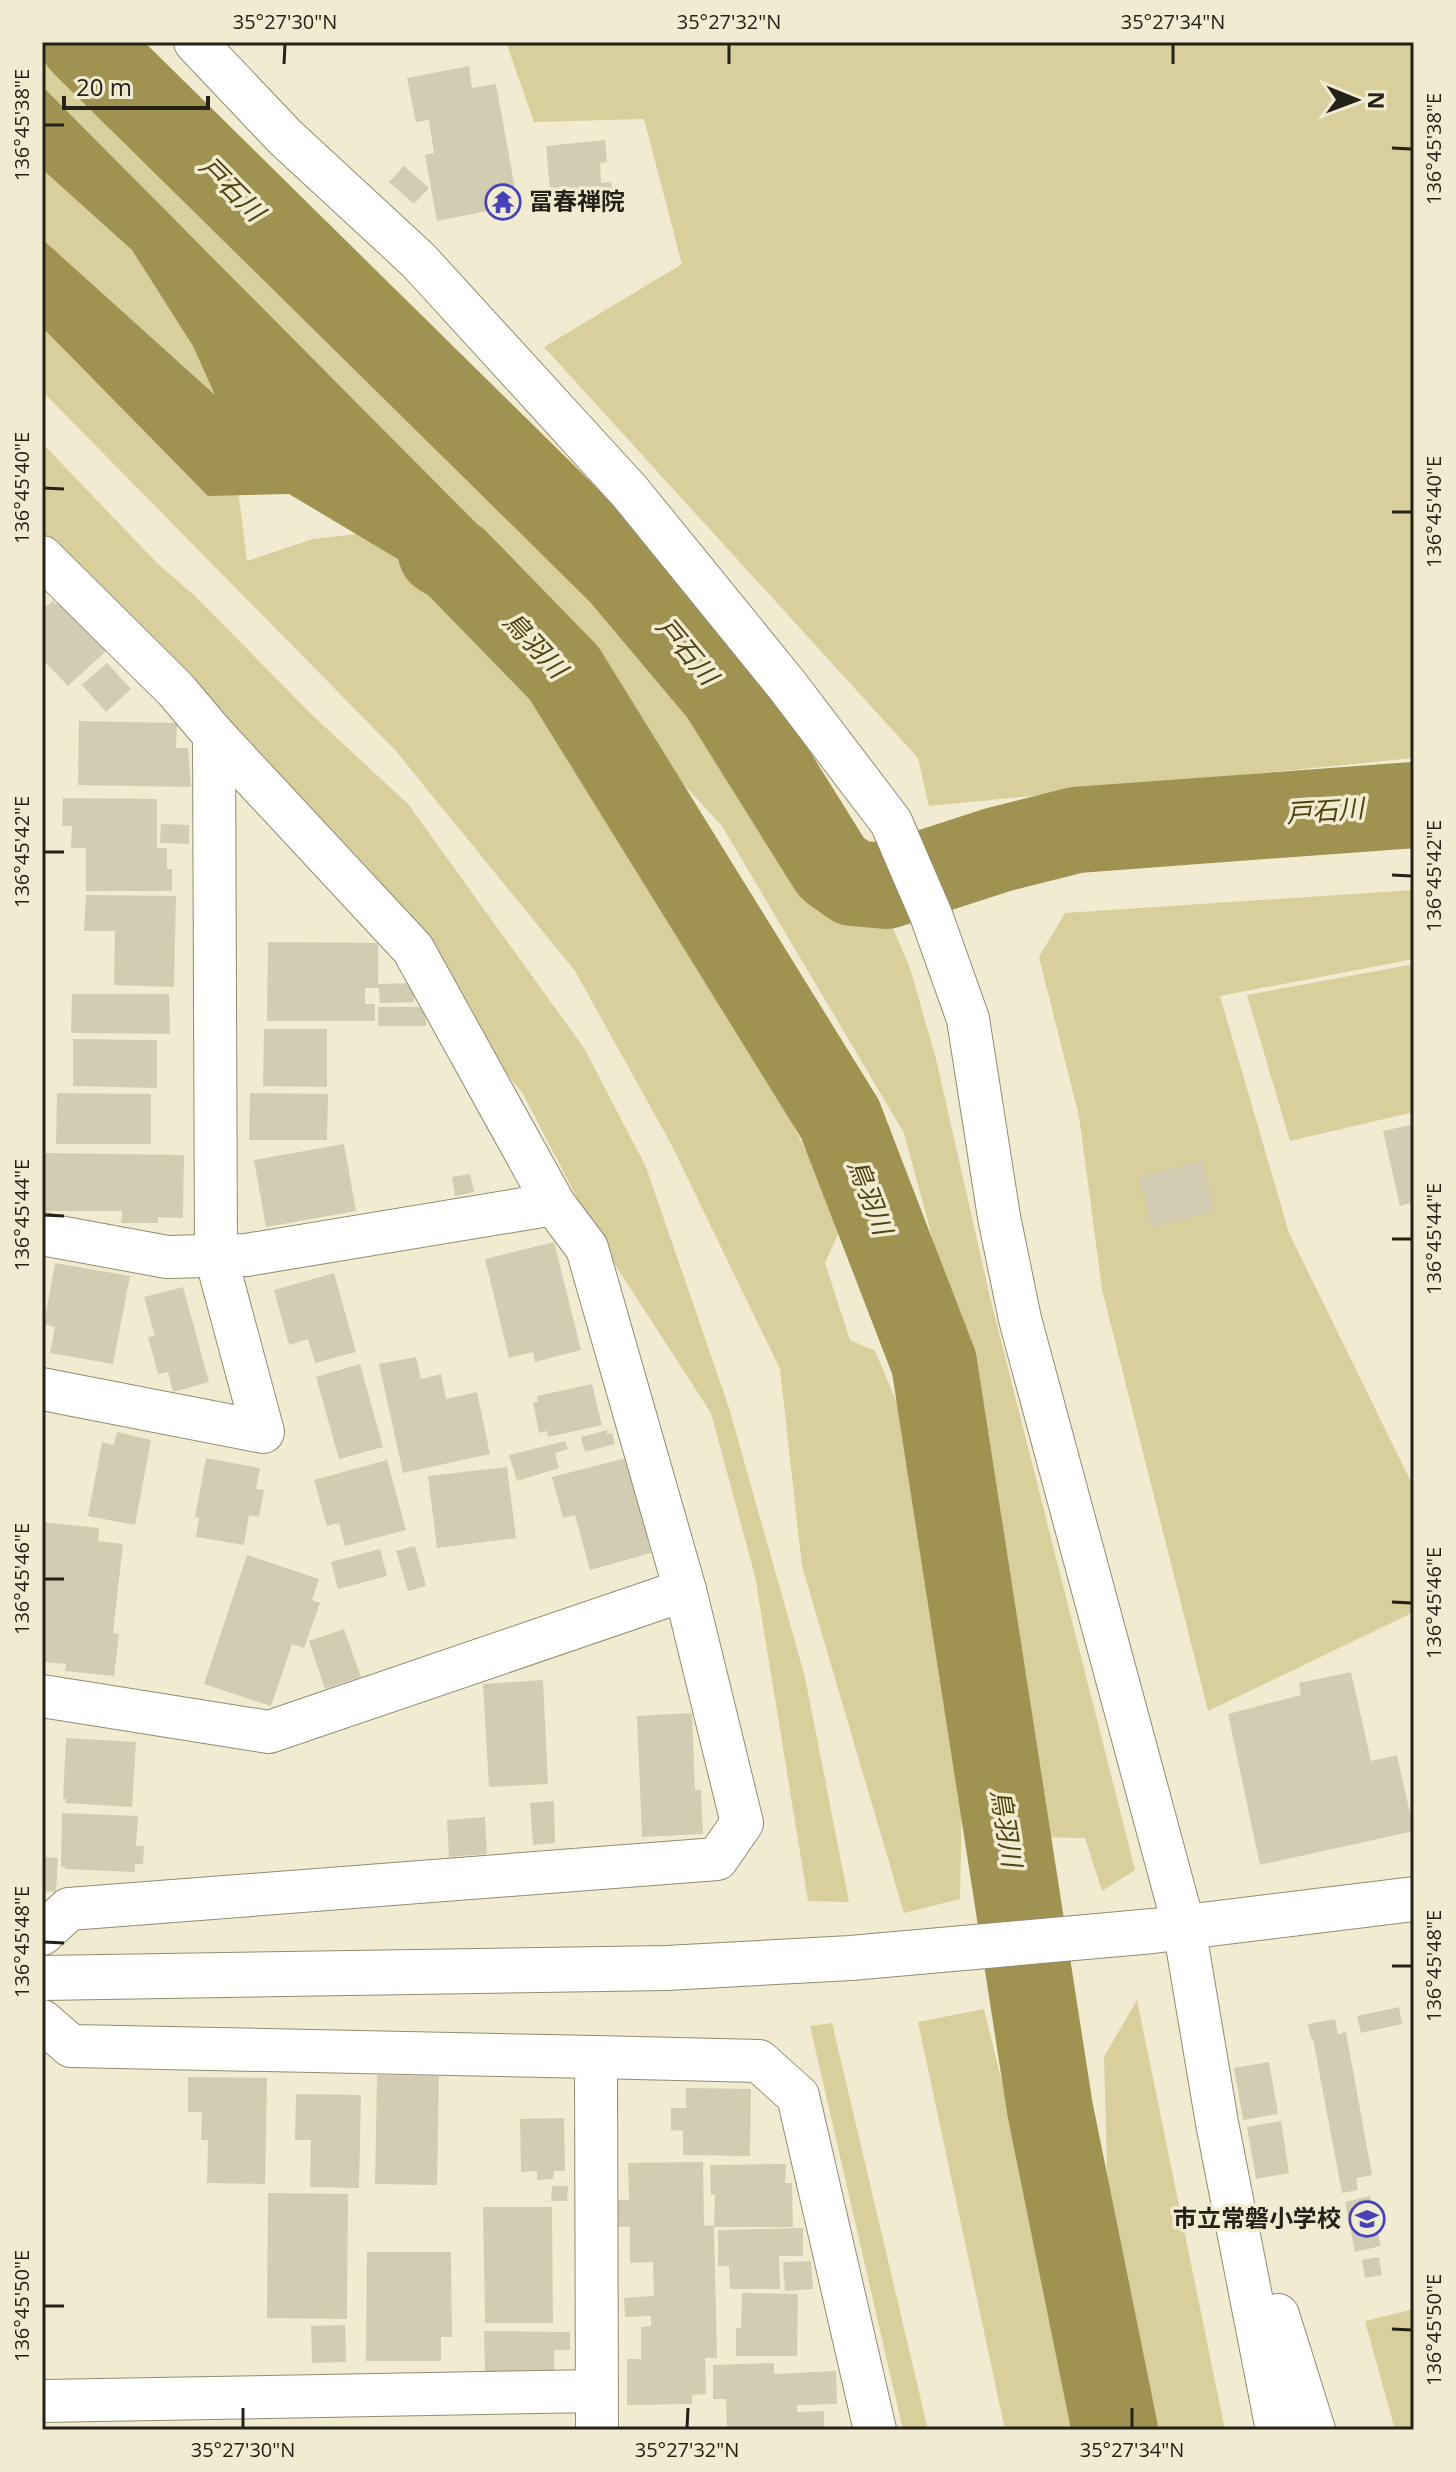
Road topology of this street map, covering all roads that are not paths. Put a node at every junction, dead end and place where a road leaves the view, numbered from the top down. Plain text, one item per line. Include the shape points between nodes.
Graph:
1 (195, 42) edge
2 (42, 557) edge
3 (214, 735) junction
4 (554, 1204) junction
5 (42, 1234) edge
6 (216, 1257) junction
7 (42, 1389) edge
8 (685, 1590) junction
9 (42, 1696) edge
10 (1414, 1899) edge
11 (1168, 1929) junction
12 (42, 1934) edge
13 (42, 1978) edge
14 (42, 2021) edge
15 (596, 2057) junction
16 (1217, 2123) junction
17 (42, 2401) edge
18 (597, 2410) edge
19 (209, 2414) edge
20 (875, 2430) edge
21 (1277, 2430) edge
22 (1314, 2430) edge

1 - 11 street via 285,137 419,261 630,492 891,822 968,1019 1020,1319
2 - 3 street
3 - 4 street via 413,949
3 - 6 street
4 - 6 street
4 - 8 street via 587,1248
5 - 6 street via 167,1257
6 - 7 street via 263,1432
8 - 9 street via 269,1732
8 - 12 street via 742,1823 717,1859 69,1909
10 - 11 street
11 - 13 street via 851,1958 667,1968
11 - 16 street
14 - 15 street via 71,2046
15 - 18 street
15 - 20 street via 759,2061 798,2096
16 - 21 street
16 - 22 street
17 - 19 street
18 - 19 street

